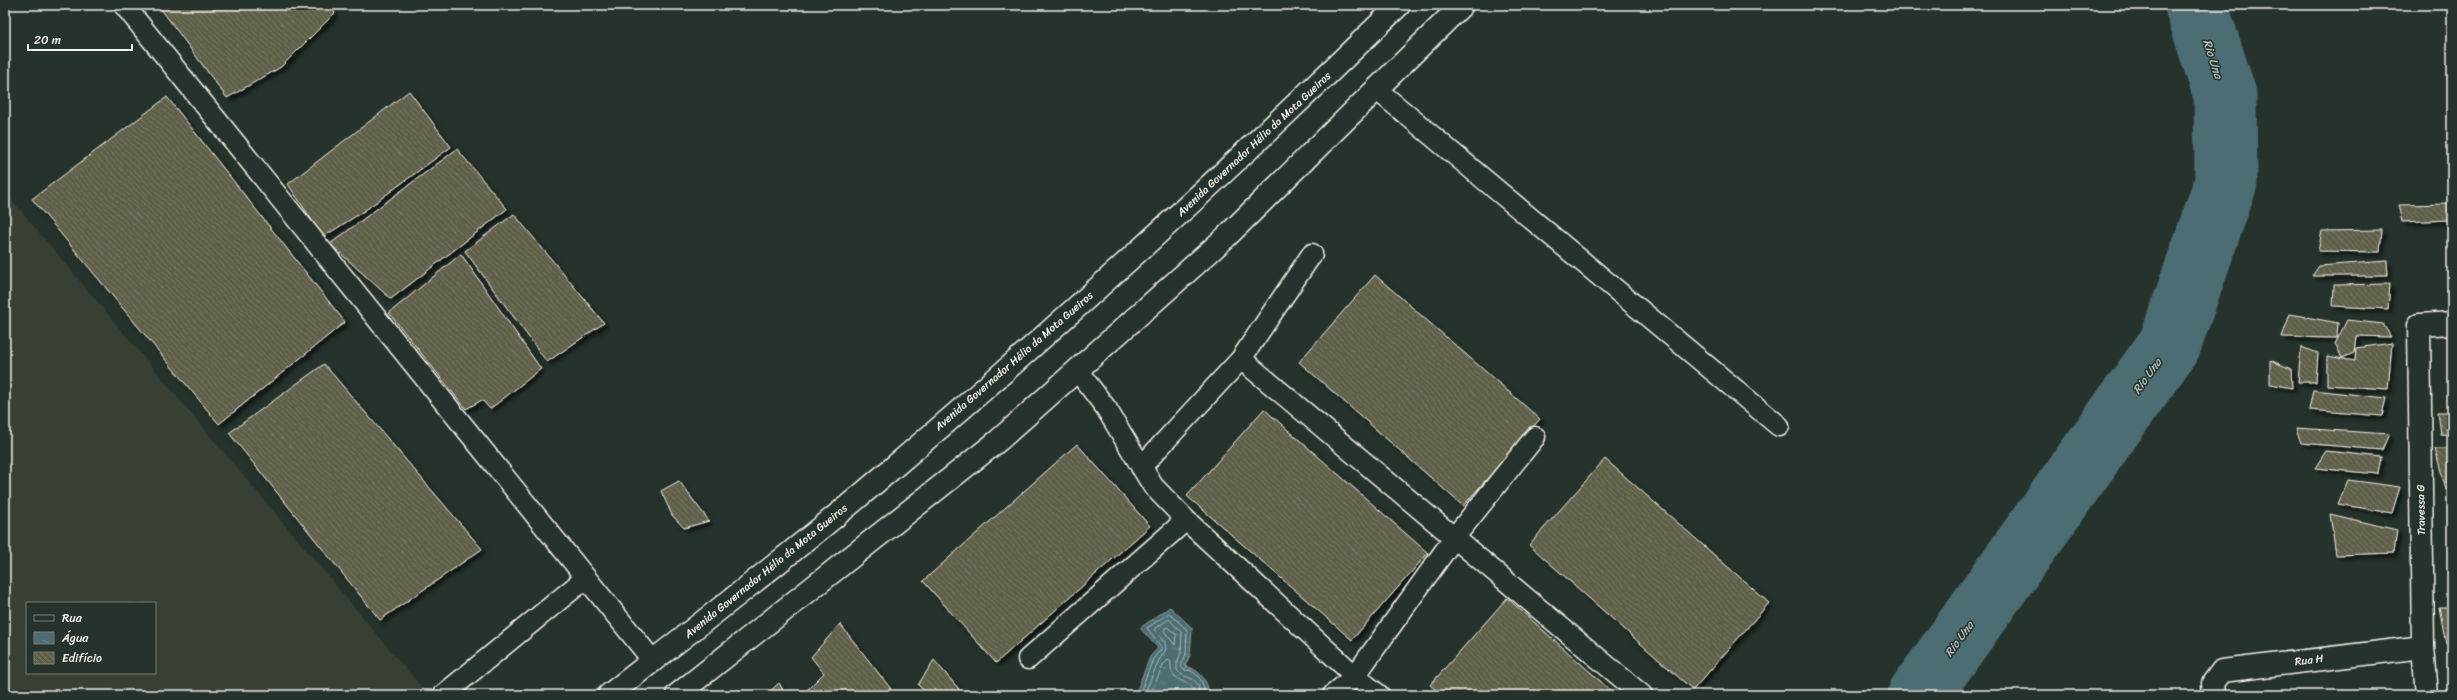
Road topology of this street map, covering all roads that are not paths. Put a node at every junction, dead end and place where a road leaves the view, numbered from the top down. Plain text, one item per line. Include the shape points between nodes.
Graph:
1 (124, 5) edge
2 (1399, 5) edge
3 (1462, 5) edge
4 (1376, 89) junction
5 (1312, 254) dead end
6 (2452, 323) edge
7 (1241, 359) junction
8 (1077, 370) junction
9 (1779, 426) dead end
10 (1535, 437) dead end
11 (1141, 467) junction
12 (1186, 520) junction
13 (1454, 538) junction
14 (586, 578) junction
15 (2423, 647) junction
16 (1028, 659) dead end
17 (653, 661) junction
18 (1355, 676) junction
19 (443, 695) edge
20 (609, 695) edge
21 (677, 695) edge
22 (1334, 695) edge
23 (1379, 695) edge
24 (1642, 695) edge
25 (2214, 695) edge
26 (2427, 695) edge

1 - 14 lane
2 - 17 main road, Avenida Governador Hélio da Mota Gueiros via 1328,75 1122,266 963,407 880,479
3 - 4 main road
4 - 8 main road via 1226,237
4 - 9 lane
5 - 7 lane
6 - 15 main road, Travessa G via 2419,325
7 - 11 lane
7 - 13 lane
8 - 11 lane via 1106,408
8 - 21 main road via 999,440
10 - 13 lane
11 - 12 lane via 1153,486
12 - 16 lane
12 - 18 lane
13 - 18 lane
13 - 24 lane
14 - 17 lane
14 - 19 lane
15 - 25 main road, Rua H via 2222,671 2213,683
15 - 26 main road, Travessa G
17 - 20 main road, Avenida Governador Hélio da Mota Gueiros
18 - 22 lane
18 - 23 lane

